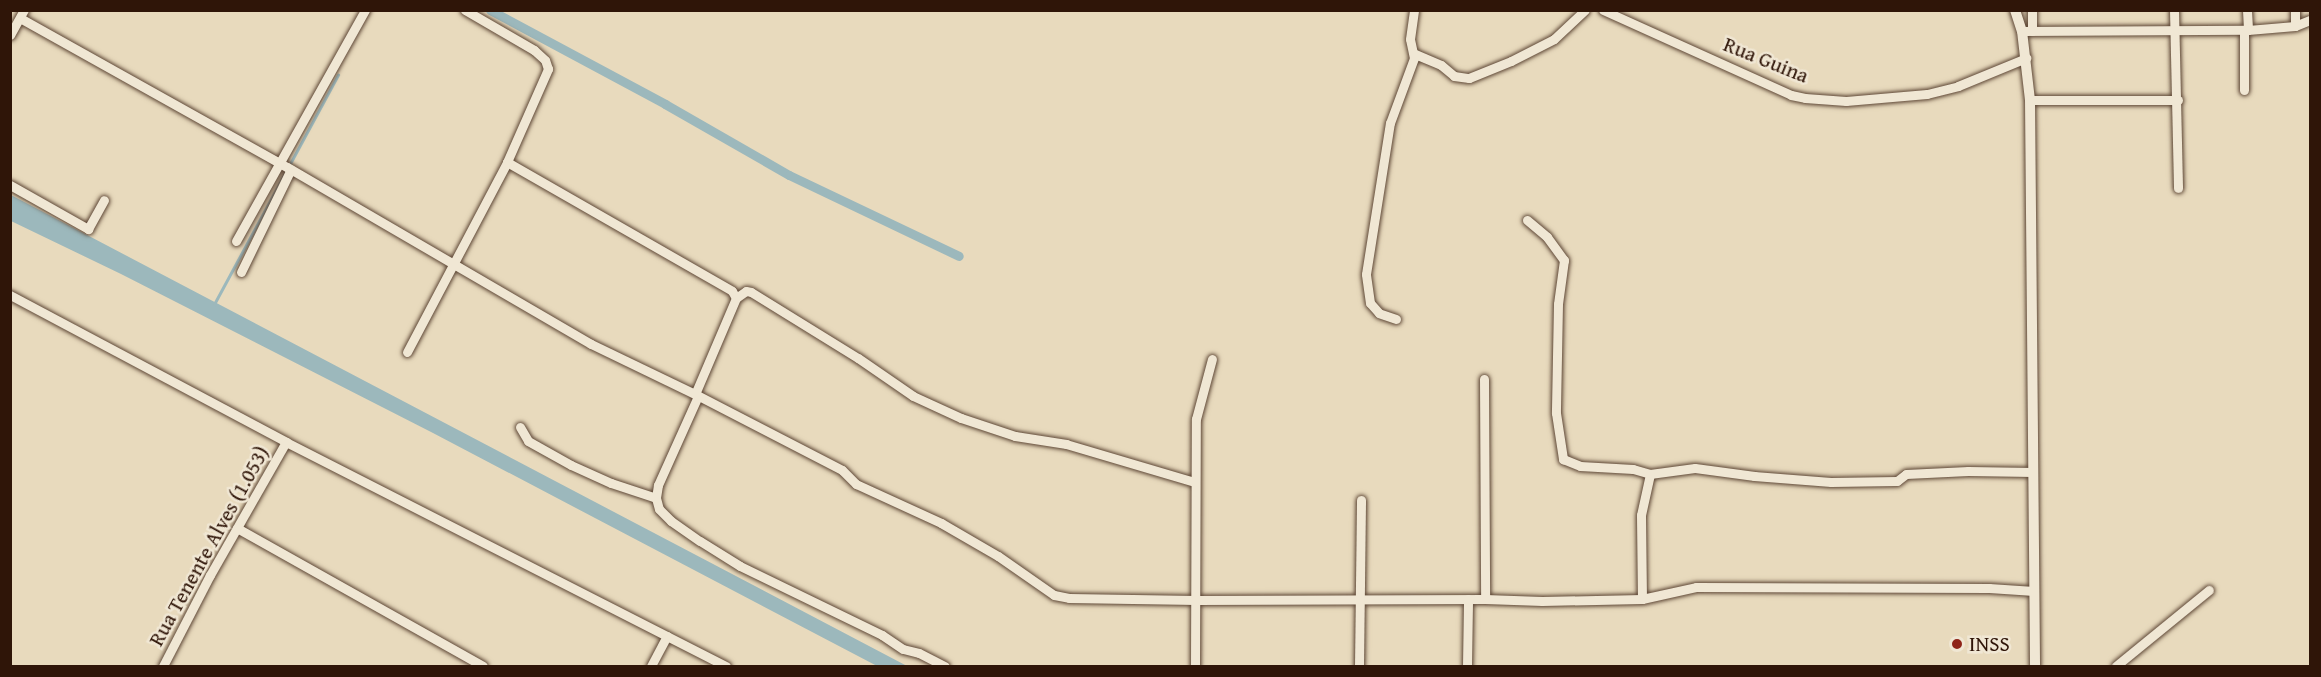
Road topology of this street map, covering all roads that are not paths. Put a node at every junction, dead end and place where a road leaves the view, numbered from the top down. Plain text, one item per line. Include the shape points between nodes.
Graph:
1 (365, 10) edge
2 (465, 10) edge
3 (1414, 10) edge
4 (1585, 10) edge
5 (1603, 10) edge
6 (2015, 10) edge
7 (2032, 10) edge
8 (2174, 10) edge
9 (2247, 10) edge
10 (2295, 10) edge
11 (22, 14) edge
12 (2310, 20) edge
13 (2295, 26) junction
14 (2174, 28) junction
15 (2246, 30) junction
16 (2027, 31) junction
17 (10, 35) edge
18 (1415, 54) junction
19 (2025, 58) junction
20 (2244, 90) dead end
21 (2030, 100) junction
22 (2178, 100) junction
23 (278, 162) junction
24 (507, 162) junction
25 (291, 170) junction
26 (10, 185) edge
27 (2178, 188) dead end
28 (104, 200) dead end
29 (1527, 220) dead end
30 (236, 241) dead end
31 (453, 265) junction
32 (241, 272) dead end
33 (10, 295) edge
34 (736, 298) junction
35 (1396, 319) dead end
36 (407, 352) dead end
37 (1212, 359) dead end
38 (1484, 379) dead end
39 (697, 395) junction
40 (520, 427) dead end
41 (286, 442) junction
42 (2033, 472) junction
43 (1650, 474) junction
44 (1194, 482) junction
45 (656, 498) junction
46 (1360, 500) dead end
47 (237, 528) junction
48 (2210, 590) dead end
49 (2034, 591) junction
50 (1362, 599) junction
51 (1468, 599) junction
52 (1485, 599) junction
53 (1642, 599) junction
54 (1196, 600) junction
55 (667, 636) junction
56 (163, 666) edge
57 (483, 666) edge
58 (651, 666) edge
59 (726, 666) edge
60 (945, 666) edge
61 (1195, 666) edge
62 (1359, 666) edge
63 (1467, 666) edge
64 (2035, 666) edge
65 (2116, 666) edge

1 - 23 street
2 - 24 street via 534,50 548,69
3 - 18 street via 1410,39
4 - 18 street via 1554,39 1469,78 1454,76 1441,65
5 - 19 street, Rua Guina via 1805,98 1846,101 1927,94 1958,86
6 - 16 street
7 - 16 street
8 - 14 street
9 - 15 street
10 - 13 street
11 - 17 street
11 - 23 street
12 - 13 street
13 - 15 street
14 - 15 street
14 - 16 street
14 - 22 street
15 - 20 street
16 - 19 street
18 - 35 street via 1389,123 1366,274 1370,303 1379,313
19 - 21 street
21 - 22 street
21 - 42 street
22 - 27 street
23 - 25 street
23 - 30 street
24 - 31 street
24 - 34 street via 732,291
25 - 31 street
25 - 32 street
26 - 28 street via 88,229
29 - 43 street via 1547,237 1564,260 1558,304 1556,413 1563,459 1580,466
31 - 36 street
31 - 39 street via 591,344
33 - 41 street
34 - 39 street
34 - 44 street via 751,292 913,396 961,418 1015,436 1066,444
37 - 44 street via 1196,419
38 - 52 street
39 - 45 street
39 - 54 street via 842,470 856,484 950,529 1054,595
40 - 45 street via 528,441 571,465
41 - 47 street, Rua Tenente Alves (1.053)
41 - 55 street
42 - 43 street via 1905,474 1897,481 1831,483 1695,468
42 - 49 street
43 - 53 street via 1641,515
44 - 54 street
45 - 60 street via 671,521 740,566 882,635 903,650
46 - 50 street
47 - 56 street, Rua Tenente Alves (1.053)
47 - 57 street
48 - 65 street
49 - 53 street via 1696,587
49 - 64 street
50 - 51 street
50 - 54 street
50 - 62 street
51 - 52 street
51 - 63 street
52 - 53 street
54 - 61 street
55 - 58 street
55 - 59 street

